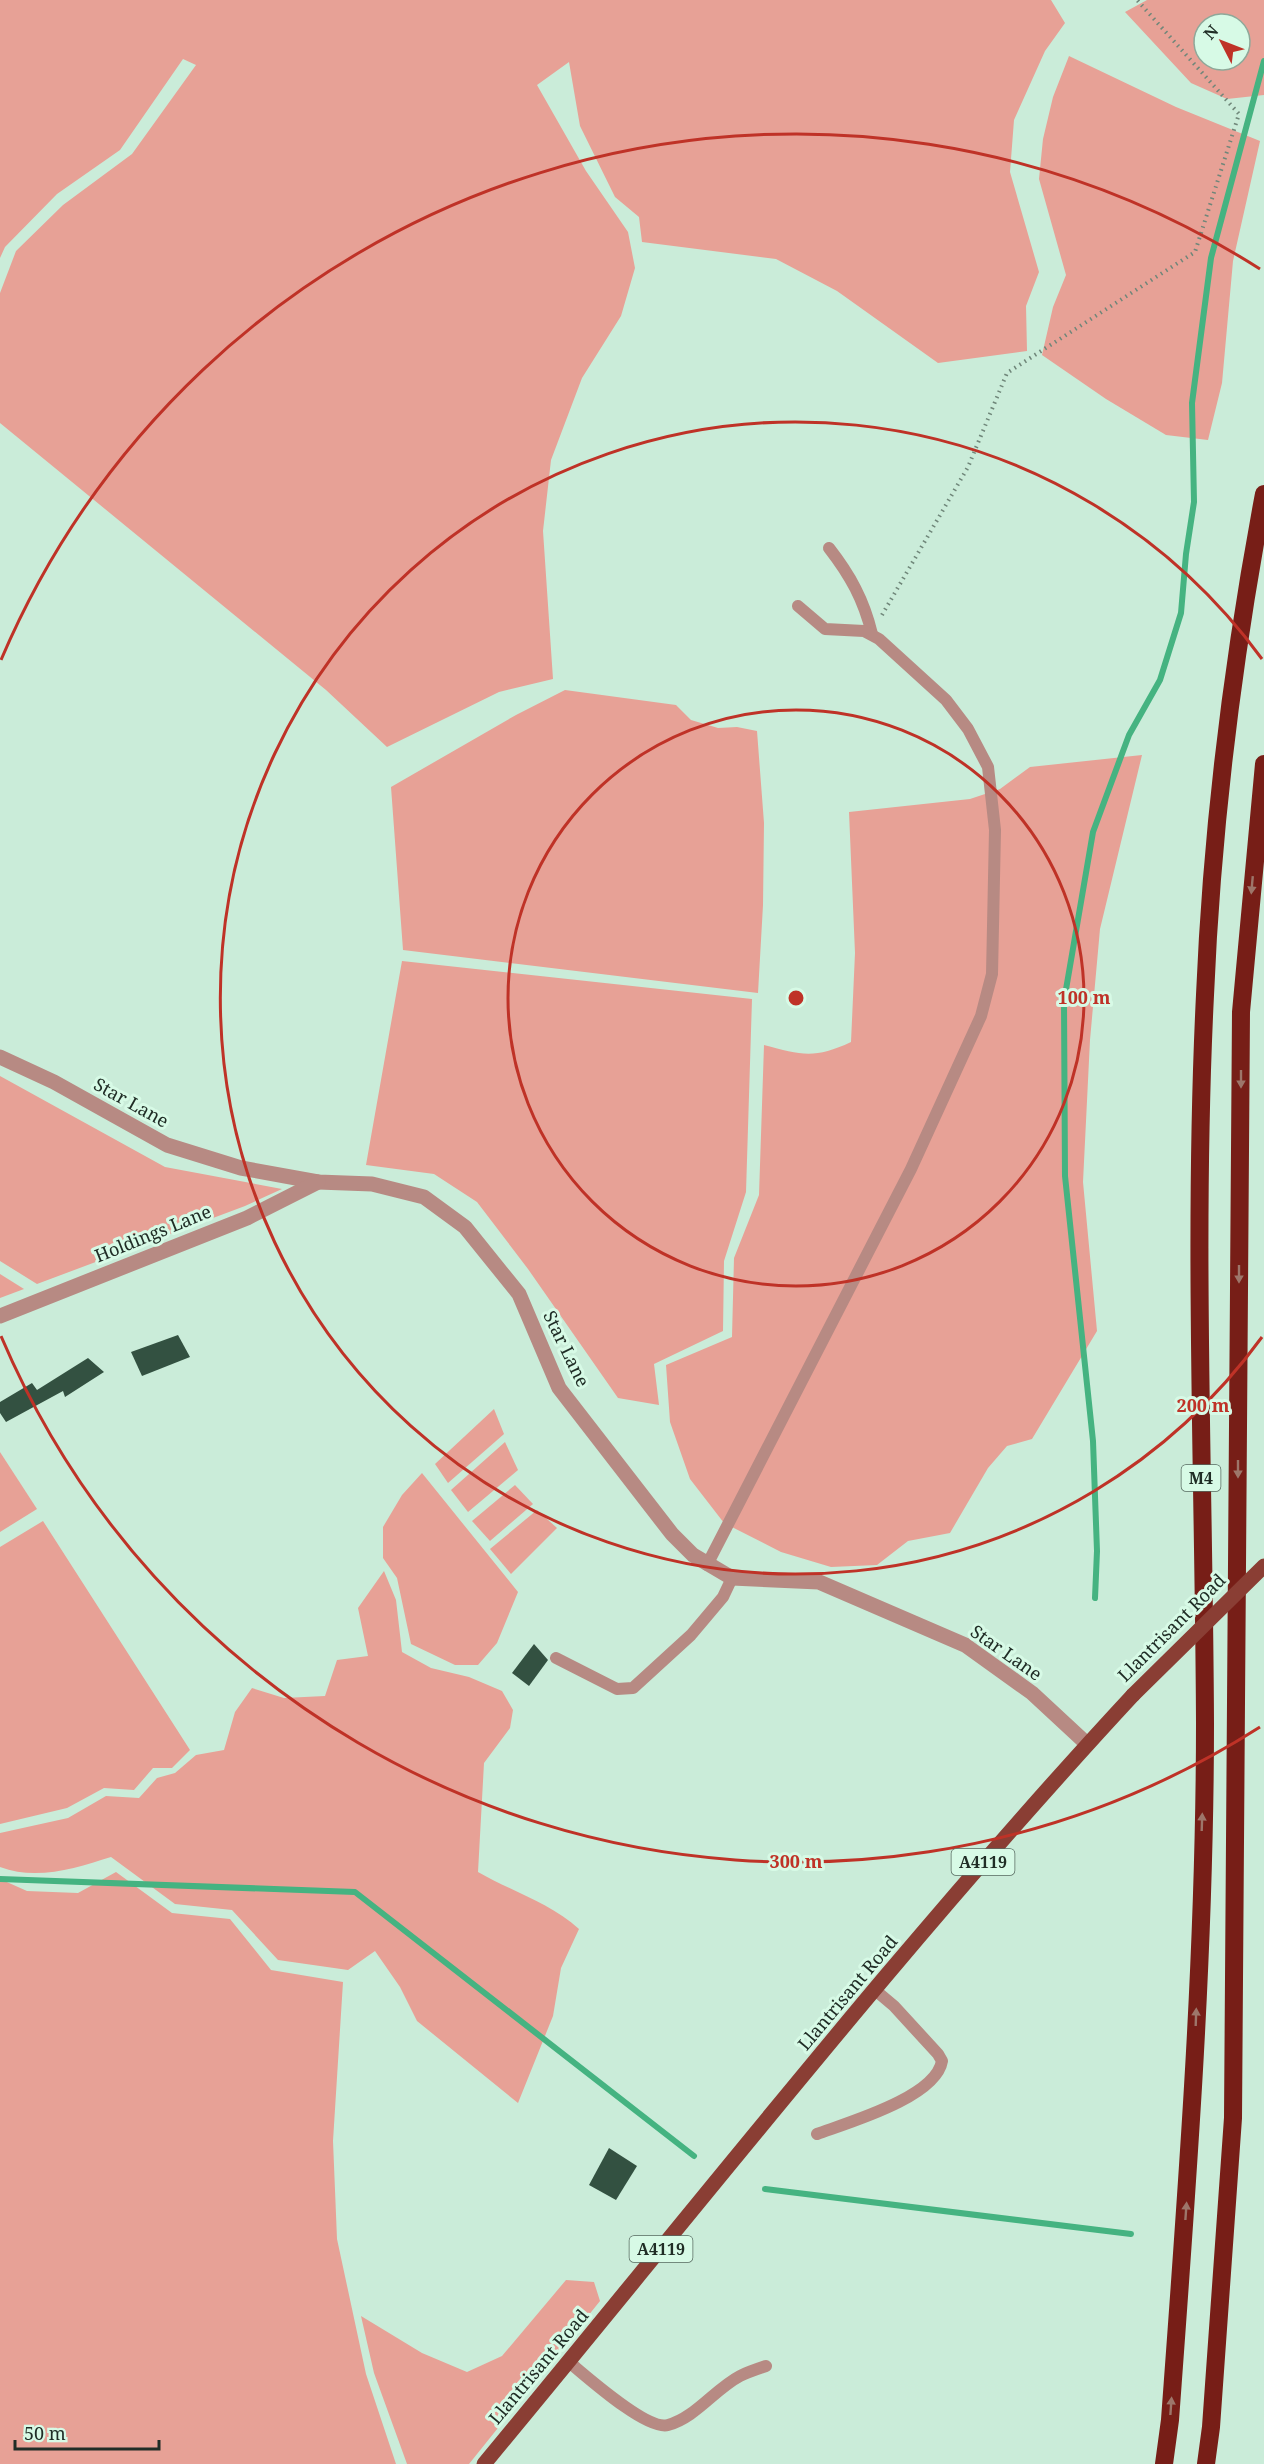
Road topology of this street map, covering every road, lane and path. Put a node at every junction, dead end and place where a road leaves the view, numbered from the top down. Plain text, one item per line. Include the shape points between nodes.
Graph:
1 (1137, 0) edge
2 (1264, 494) edge
3 (829, 548) dead end
4 (798, 606) dead end
5 (872, 634) junction
6 (1264, 764) edge
7 (0, 1057) edge
8 (318, 1182) junction
9 (0, 1316) edge
10 (707, 1565) junction
11 (1264, 1566) edge
12 (732, 1578) junction
13 (556, 1658) dead end
14 (1087, 1744) junction
15 (875, 1990) junction
16 (817, 2134) dead end
17 (569, 2362) junction
18 (766, 2366) dead end
19 (484, 2464) edge
20 (1164, 2464) edge
21 (1206, 2464) edge

1 - 5 path via 1239,114 1195,252 1007,373 968,467
20 -> 2 highway, M4 via 1194,2102 1204,1762 1198,1260 1205,993 1220,800
3 - 5 lane via 851,575 866,607
4 - 5 lane via 825,629
5 - 10 lane via 946,700 968,729 988,767 995,830 992,974 981,1016 911,1169
6 -> 21 highway, M4 via 1241,1012 1233,2118
7 - 8 street, Star Lane via 54,1082 167,1145 241,1168
8 - 9 street, Holdings Lane via 247,1218
8 - 10 street, Star Lane via 372,1184 424,1197 465,1227 519,1294 559,1388 672,1534
10 - 12 street, Star Lane
11 - 14 main road, Llantrisant Road / A4119, bridge
12 - 13 lane via 723,1597 691,1635 633,1688 617,1689
12 - 14 street, Star Lane via 819,1582 966,1645 1032,1693
14 - 15 main road, Llantrisant Road / A4119
15 - 16 lane via 938,2054 942,2061 940,2071 920,2089 868,2116
15 - 17 main road, Llantrisant Road / A4119
17 - 18 lane via 654,2425 667,2426 740,2376
17 - 19 main road, Llantrisant Road / A4119

